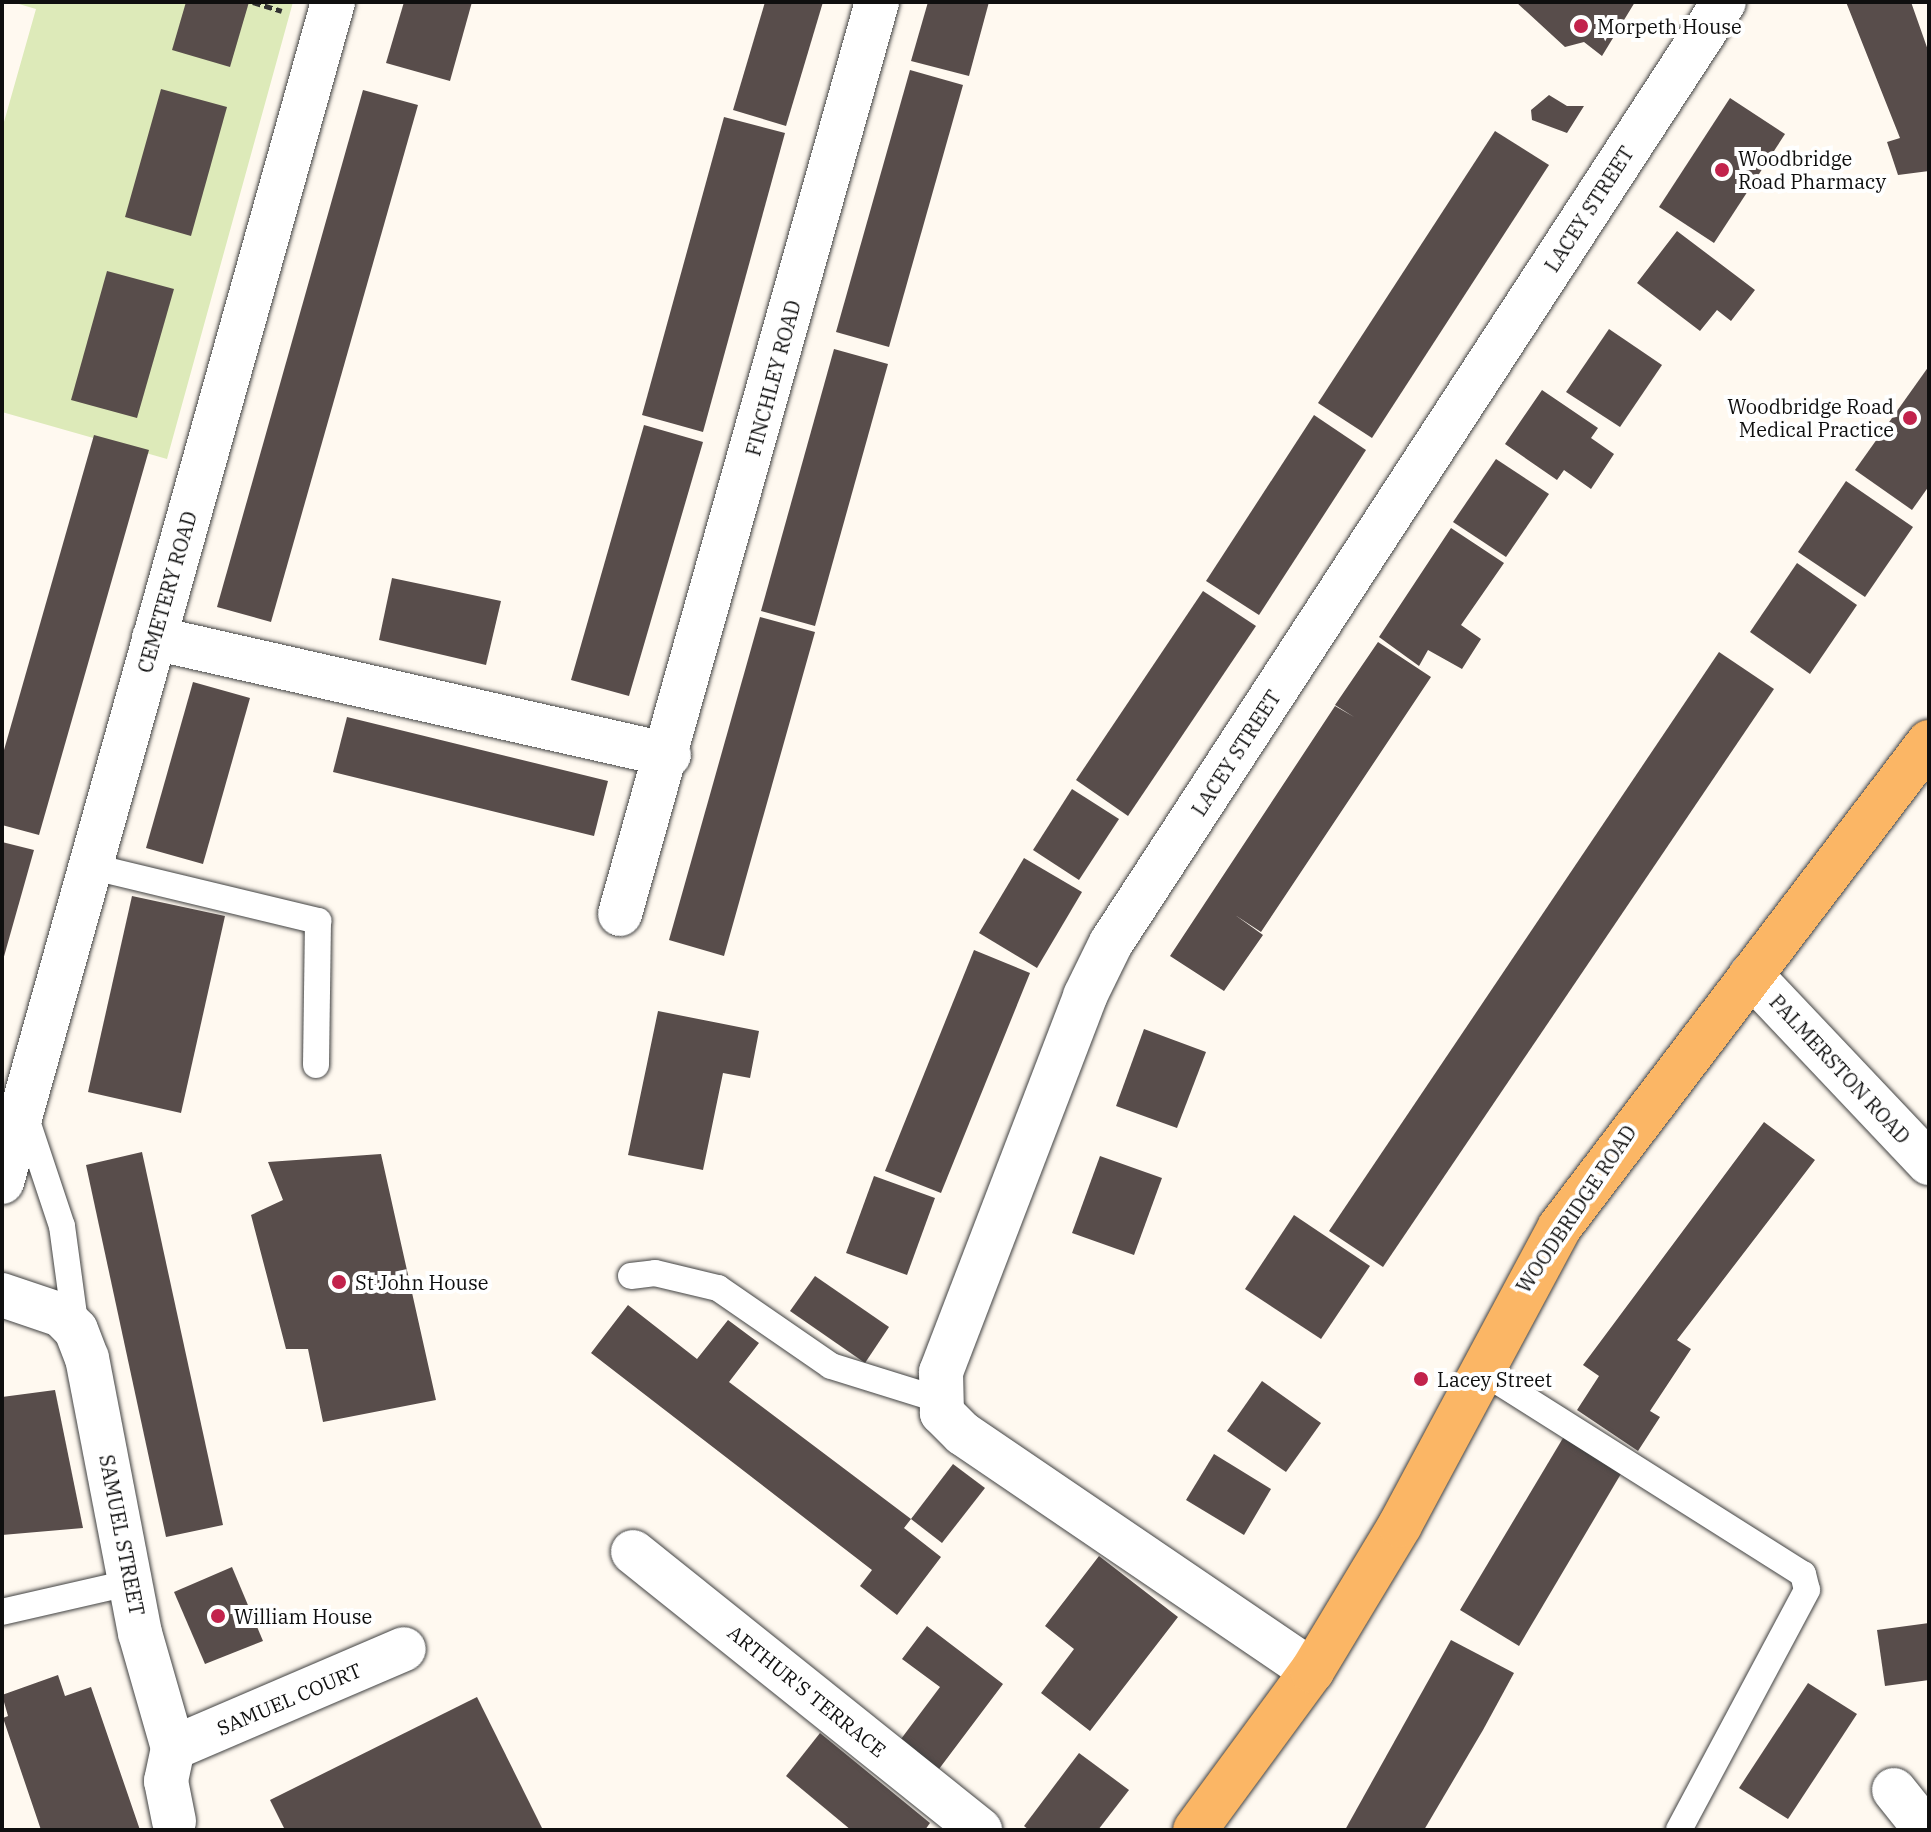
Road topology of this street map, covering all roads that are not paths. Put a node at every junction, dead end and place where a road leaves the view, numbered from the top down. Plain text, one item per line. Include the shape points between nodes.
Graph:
1 (333, 2) edge
2 (877, 2) edge
3 (1724, 2) edge
4 (154, 638) junction
5 (1929, 742) edge
6 (669, 755) junction
7 (89, 866) junction
8 (620, 914) dead end
9 (1751, 975) junction
10 (316, 1065) dead end
11 (23, 1108) junction
12 (1929, 1163) edge
13 (2, 1182) edge
14 (631, 1276) dead end
15 (2, 1295) edge
16 (76, 1330) junction
17 (1480, 1370) junction
18 (937, 1399) junction
19 (633, 1552) dead end
20 (133, 1582) junction
21 (2, 1612) edge
22 (404, 1649) dead end
23 (1312, 1671) junction
24 (173, 1748) junction
25 (1894, 1790) dead end
26 (174, 1821) dead end
27 (1199, 1829) edge
28 (980, 1830) edge
29 (1679, 1830) edge
30 (1926, 1830) edge

1 - 4 street, CEMETERY ROAD
2 - 6 street, FINCHLEY ROAD
3 - 18 street, LACEY STREET via 1111,943 1068,1039 941,1372
4 - 6 street
4 - 7 street, CEMETERY ROAD
5 - 9 main road, WOODBRIDGE ROAD
6 - 8 street, FINCHLEY ROAD
7 - 10 lane via 318,921
7 - 11 street, CEMETERY ROAD
9 - 12 street, PALMERSTON ROAD
9 - 17 main road, WOODBRIDGE ROAD via 1559,1228
11 - 13 street, CEMETERY ROAD
11 - 16 lane via 62,1226
14 - 18 lane via 655,1273 718,1288 831,1366
15 - 16 street via 45,1306
16 - 20 street, SAMUEL STREET
17 - 23 main road, WOODBRIDGE ROAD via 1400,1525
17 - 29 lane via 1803,1574 1807,1590
18 - 23 street via 951,1424 974,1442
19 - 28 street, ARTHUR'S TERRACE
20 - 21 lane
20 - 24 street, SAMUEL STREET via 140,1633
22 - 24 street, SAMUEL COURT
23 - 27 main road, WOODBRIDGE ROAD
24 - 26 street, SAMUEL STREET via 166,1781
25 - 30 street

